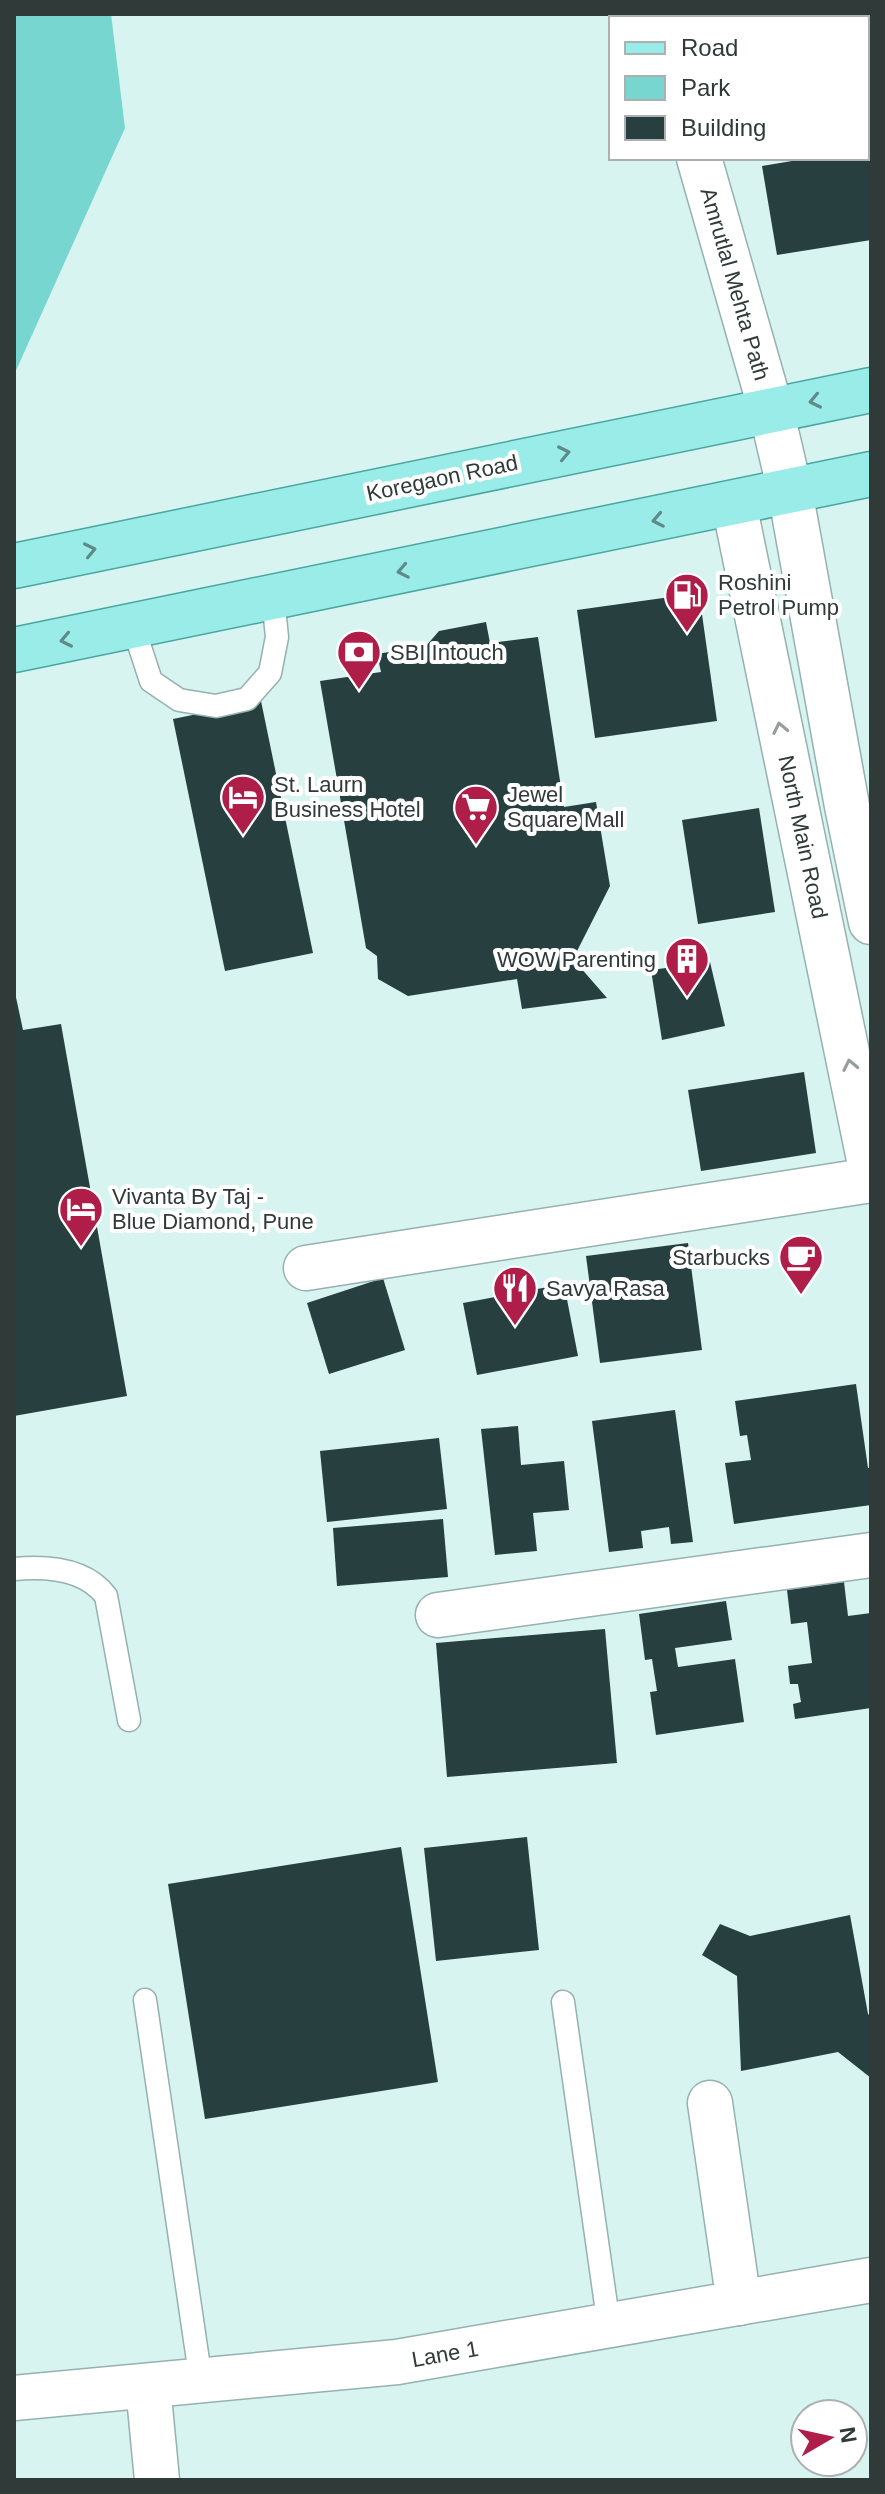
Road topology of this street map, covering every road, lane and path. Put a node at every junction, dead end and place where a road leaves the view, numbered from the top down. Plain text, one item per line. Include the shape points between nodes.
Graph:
1 (700, 160) edge
2 (871, 390) edge
3 (771, 410) junction
4 (871, 474) edge
5 (790, 491) junction
6 (734, 504) junction
7 (14, 566) edge
8 (273, 598) junction
9 (133, 626) junction
10 (14, 650) edge
11 (859, 804) edge
12 (871, 922) edge
13 (871, 1169) edge
14 (871, 1180) edge
15 (306, 1268) dead end
16 (871, 1555) edge
17 (14, 1569) edge
18 (438, 1615) dead end
19 (129, 1720) dead end
20 (145, 2000) dead end
21 (563, 2002) dead end
22 (710, 2103) dead end
23 (871, 2280) edge
24 (739, 2303) junction
25 (609, 2326) junction
26 (201, 2381) junction
27 (148, 2386) junction
28 (14, 2398) edge
29 (157, 2480) edge

1 - 3 street, Amrutlal Mehta Path
2 -> 3 main road, Koregaon Road
3 - 5 street, Amrutlal Mehta Path
7 -> 3 main road, Koregaon Road
4 - 5 main road
5 - 6 main road
5 - 11 street
6 -> 8 main road
13 -> 6 street, North Main Road
8 - 9 main road
8 - 9 lane via 277,637 270,673 247,699 216,706 179,700 151,681
9 -> 10 main road
11 - 12 street
14 - 15 street
16 - 18 street
17 - 19 lane via 62,1569 98,1586 106,1596
20 - 26 lane
21 - 25 lane
22 - 24 street
23 - 24 street, Lane 1
24 - 25 street, Lane 1
25 - 26 street, Lane 1 via 397,2362
26 - 27 street, Lane 1
27 - 28 street, Lane 1
27 - 29 street

